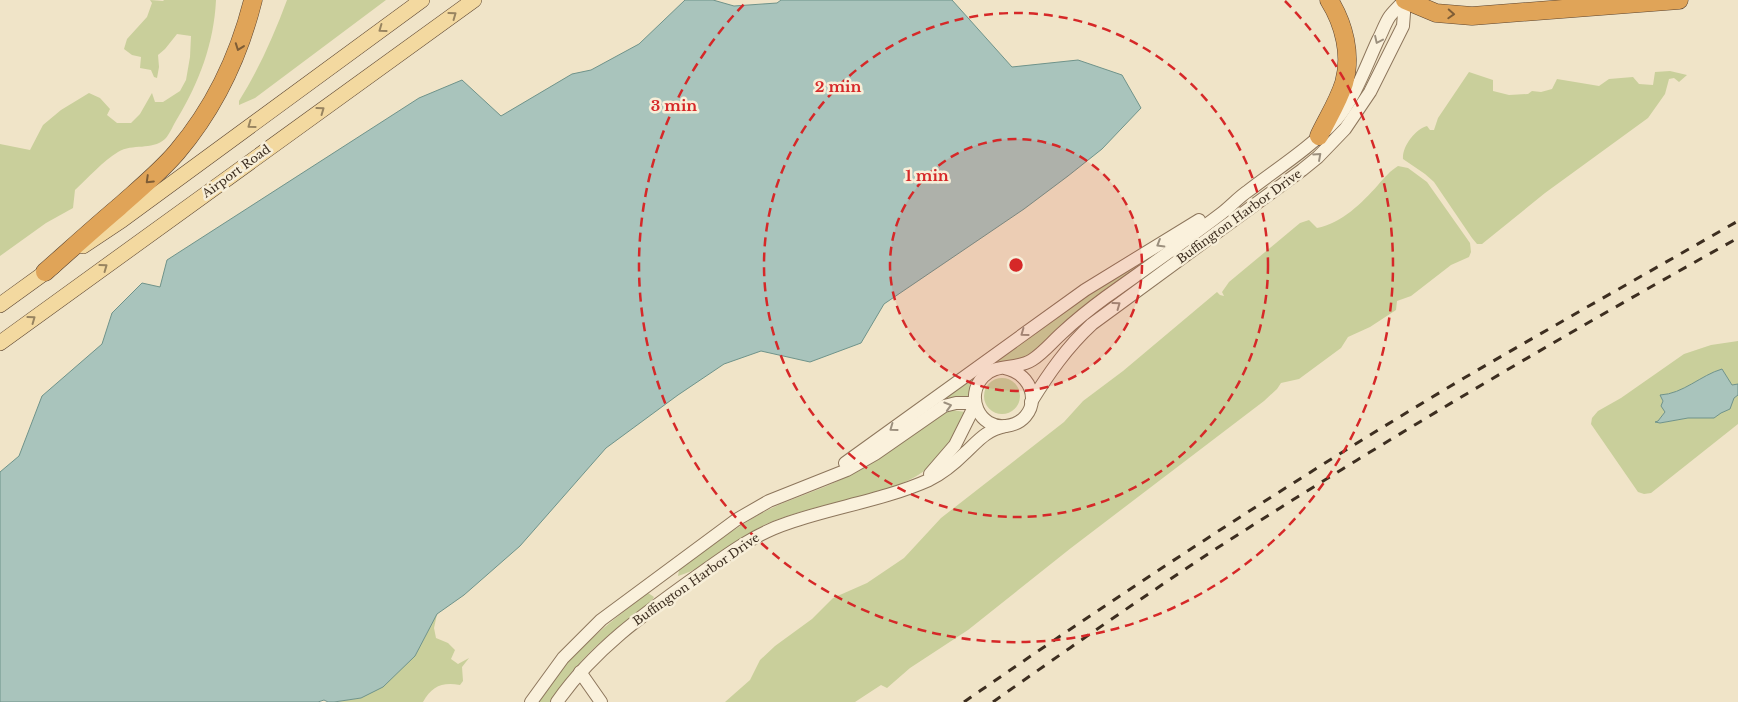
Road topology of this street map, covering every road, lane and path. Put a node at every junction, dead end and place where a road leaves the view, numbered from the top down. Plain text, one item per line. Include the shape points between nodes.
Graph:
1 (253, 0) edge
2 (422, 0) edge
3 (474, 0) edge
4 (1329, 0) edge
5 (1405, 0) edge
6 (1679, 0) edge
7 (1318, 136) junction
8 (1246, 192) junction
9 (45, 272) junction
10 (0, 305) edge
11 (0, 343) edge
12 (1004, 368) junction
13 (1032, 402) junction
14 (975, 404) junction
15 (1005, 426) junction
16 (816, 482) junction
17 (914, 486) junction
18 (580, 672) junction
19 (531, 702) edge
20 (557, 702) edge
21 (601, 702) edge

1 -> 9 highway via 231,67 189,138 144,185
2 -> 9 main road via 122,220
11 -> 3 main road, Airport Road
4 - 7 highway via 1342,24 1347,64 1340,95
5 -> 6 highway via 1436,13 1472,16
7 - 8 street, Buffington Harbor Drive via 1289,162
13 -> 7 street, Buffington Harbor Drive via 1063,355 1092,324 1302,170 1345,129 1370,92 1403,26 1405,0 1389,17 1345,107
8 - 12 street, Buffington Harbor Drive via 1224,212 1104,299 1032,360
8 -> 16 street via 1085,290
9 - 10 main road
12 - 13 street via 1022,375 1032,392
12 - 14 street via 984,374 976,388
13 - 15 street via 1022,418
14 - 15 street via 987,421
16 -> 14 street via 847,470 874,454 944,406
14 - 17 street, Buffington Harbor Drive via 955,445 929,475
15 - 17 street, Buffington Harbor Drive via 985,434 948,469
16 - 19 street via 769,501 736,520 614,609 563,658
17 - 18 street, Buffington Harbor Drive via 766,532 729,554 633,623 604,646
18 - 20 street, Buffington Harbor Drive
18 - 21 street

